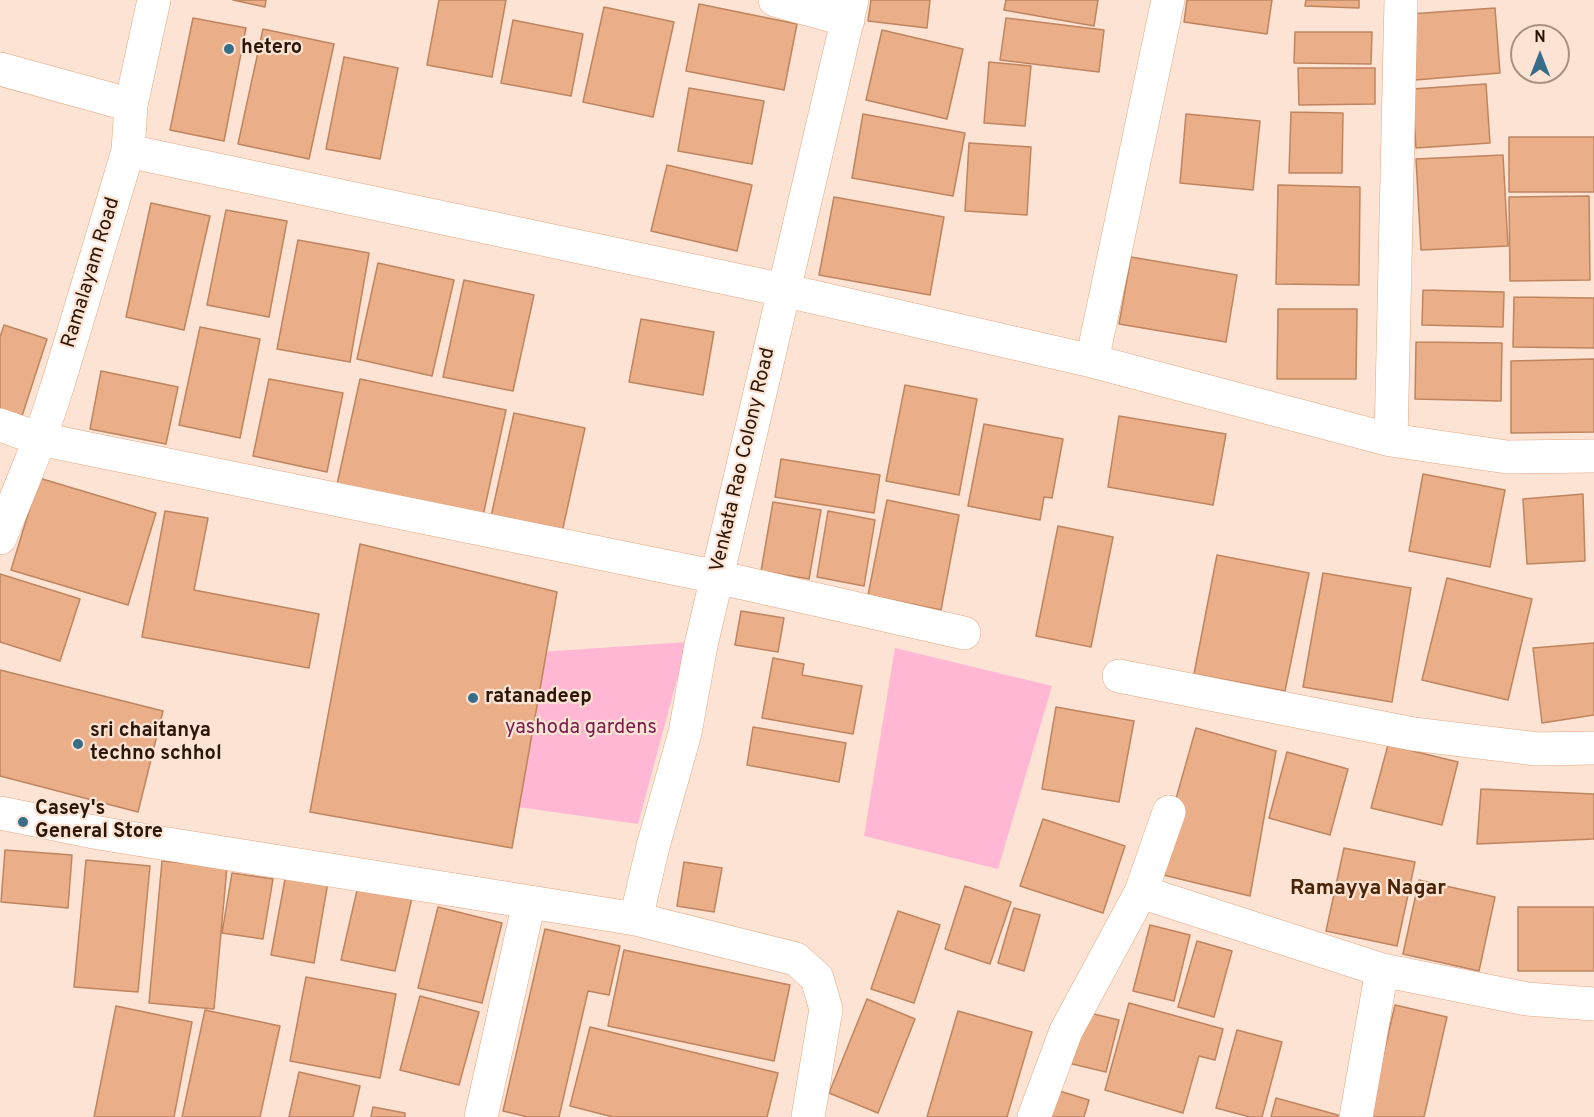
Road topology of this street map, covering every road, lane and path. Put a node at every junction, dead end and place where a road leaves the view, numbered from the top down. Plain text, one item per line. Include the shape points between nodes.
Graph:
1 (154, 0) edge
2 (775, 0) edge
3 (1168, 0) edge
4 (1401, 0) edge
5 (850, 10) edge
6 (0, 69) edge
7 (131, 105) junction
8 (128, 151) junction
9 (783, 290) junction
10 (1092, 361) junction
11 (0, 425) edge
12 (40, 439) junction
13 (1391, 440) junction
14 (1594, 456) edge
15 (0, 538) edge
16 (717, 577) junction
17 (964, 633) dead end
18 (1119, 676) dead end
19 (1594, 748) edge
20 (1169, 812) dead end
21 (0, 813) edge
22 (1141, 892) junction
23 (529, 903) junction
24 (636, 919) junction
25 (1382, 970) junction
26 (1594, 1004) edge
27 (817, 1115) edge
28 (481, 1117) edge
29 (1035, 1117) edge
30 (1356, 1117) edge

1 - 7 street, Ramalayam Road
2 - 5 street
3 - 10 street
4 - 13 street
5 - 9 street, Venkata Rao Colony Road
6 - 7 street
7 - 8 street, Ramalayam Road
8 - 9 street
8 - 12 street, Ramalayam Road
9 - 10 street
9 - 16 street, Venkata Rao Colony Road
10 - 13 street
11 - 12 street
12 - 15 street, Ramalayam Road
12 - 16 street
13 - 14 street via 1507,457
16 - 17 street
16 - 24 street, Venkata Rao Colony Road via 685,733 652,846
18 - 19 street via 1413,734 1537,749
20 - 22 street
21 - 23 street via 99,833
22 - 25 street
22 - 29 street via 1066,1031
23 - 24 street
23 - 28 street
24 - 27 street via 796,959 817,978 826,1009
25 - 26 street via 1527,999
25 - 30 street

